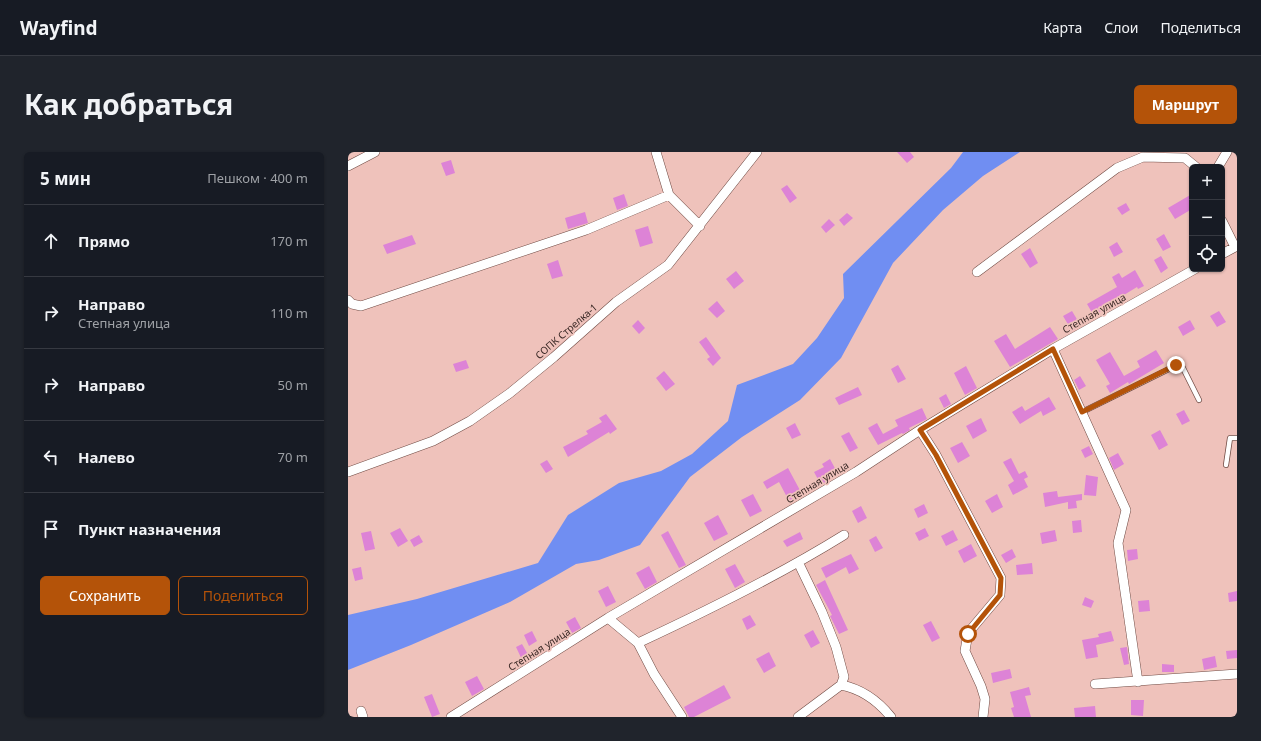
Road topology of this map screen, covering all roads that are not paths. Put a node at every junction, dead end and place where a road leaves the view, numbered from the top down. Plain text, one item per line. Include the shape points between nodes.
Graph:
1 (375, 152) edge
2 (656, 152) edge
3 (757, 152) edge
4 (1227, 152) edge
5 (1192, 164) edge
6 (1220, 164) edge
7 (348, 166) edge
8 (669, 195) junction
9 (700, 226) junction
10 (1225, 226) edge
11 (1236, 246) edge
12 (1225, 252) edge
13 (977, 272) dead end
14 (1190, 272) edge
15 (348, 300) edge
16 (1053, 349) junction
17 (1199, 400) dead end
18 (1082, 412) junction
19 (920, 430) junction
20 (1237, 438) edge
21 (1226, 465) dead end
22 (348, 472) edge
23 (844, 535) dead end
24 (799, 564) junction
25 (608, 618) junction
26 (638, 643) junction
27 (1237, 674) edge
28 (1138, 682) junction
29 (1095, 684) dead end
30 (841, 685) junction
31 (680, 716) edge
32 (451, 717) edge
33 (798, 717) edge
34 (891, 717) edge
35 (983, 717) edge

1 - 7 street
2 - 8 street
3 - 9 street, СОПК Стрелка-1
4 - 6 street
5 - 13 street via 1185,158 1143,157 1118,168
8 - 9 street
8 - 15 street via 586,230 361,306
9 - 22 street, СОПК Стрелка-1 via 668,265 616,302 510,393 470,421 433,441
10 - 11 street
11 - 12 street
14 - 16 street, Степная улица
16 - 18 street
16 - 19 street, Степная улица
17 - 18 lane via 1179,364
18 - 28 street via 1126,510 1118,543
19 - 25 street, Степная улица via 856,472
19 - 35 street via 936,455 1001,578 1000,595 968,634 965,651 985,700
20 - 21 lane via 1230,438
23 - 24 street
24 - 26 street via 725,603
24 - 30 street via 836,647 844,677
25 - 26 street
25 - 32 street, Степная улица
26 - 31 street
27 - 28 street
28 - 29 street
30 - 33 street
30 - 34 street via 867,694

